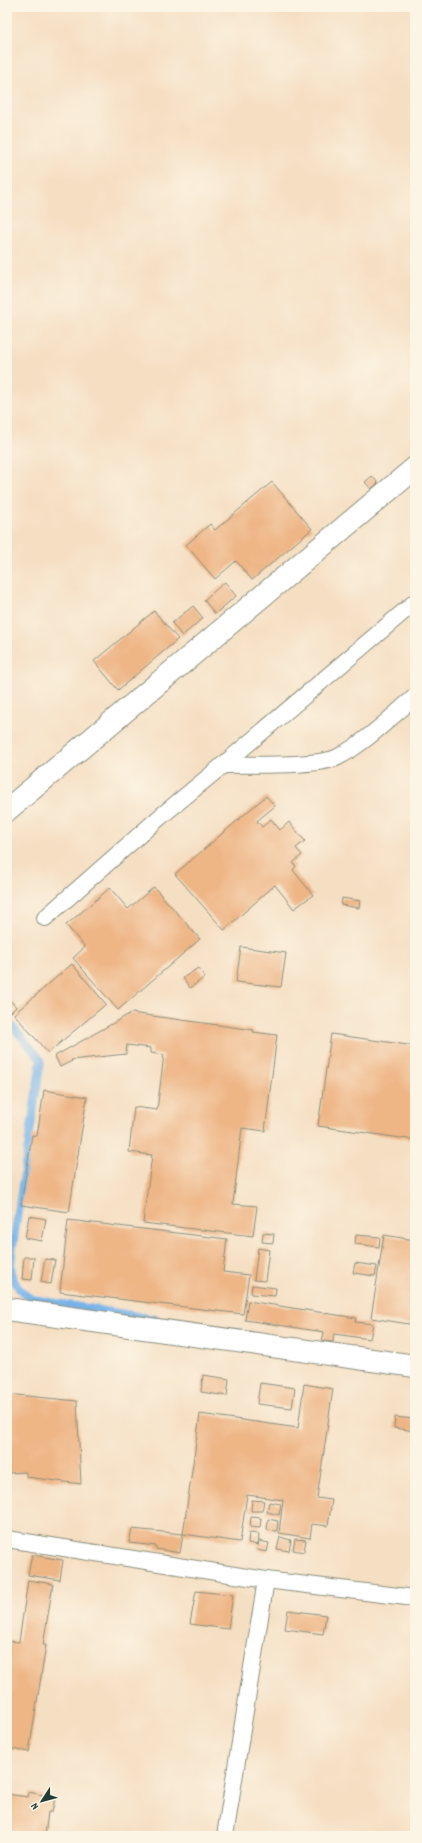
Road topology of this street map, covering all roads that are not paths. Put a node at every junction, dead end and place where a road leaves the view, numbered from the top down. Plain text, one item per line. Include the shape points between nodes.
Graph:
1 (415, 468) edge
2 (415, 602) edge
3 (415, 697) edge
4 (223, 765) junction
5 (7, 810) edge
6 (45, 918) dead end
7 (7, 1309) edge
8 (415, 1366) edge
9 (7, 1539) edge
10 (266, 1580) junction
11 (415, 1598) edge
12 (225, 1836) edge

1 - 5 street
2 - 4 lane
3 - 4 lane via 362,741 337,757 314,762
4 - 6 lane
7 - 8 street
9 - 10 lane
10 - 11 lane
10 - 12 lane

